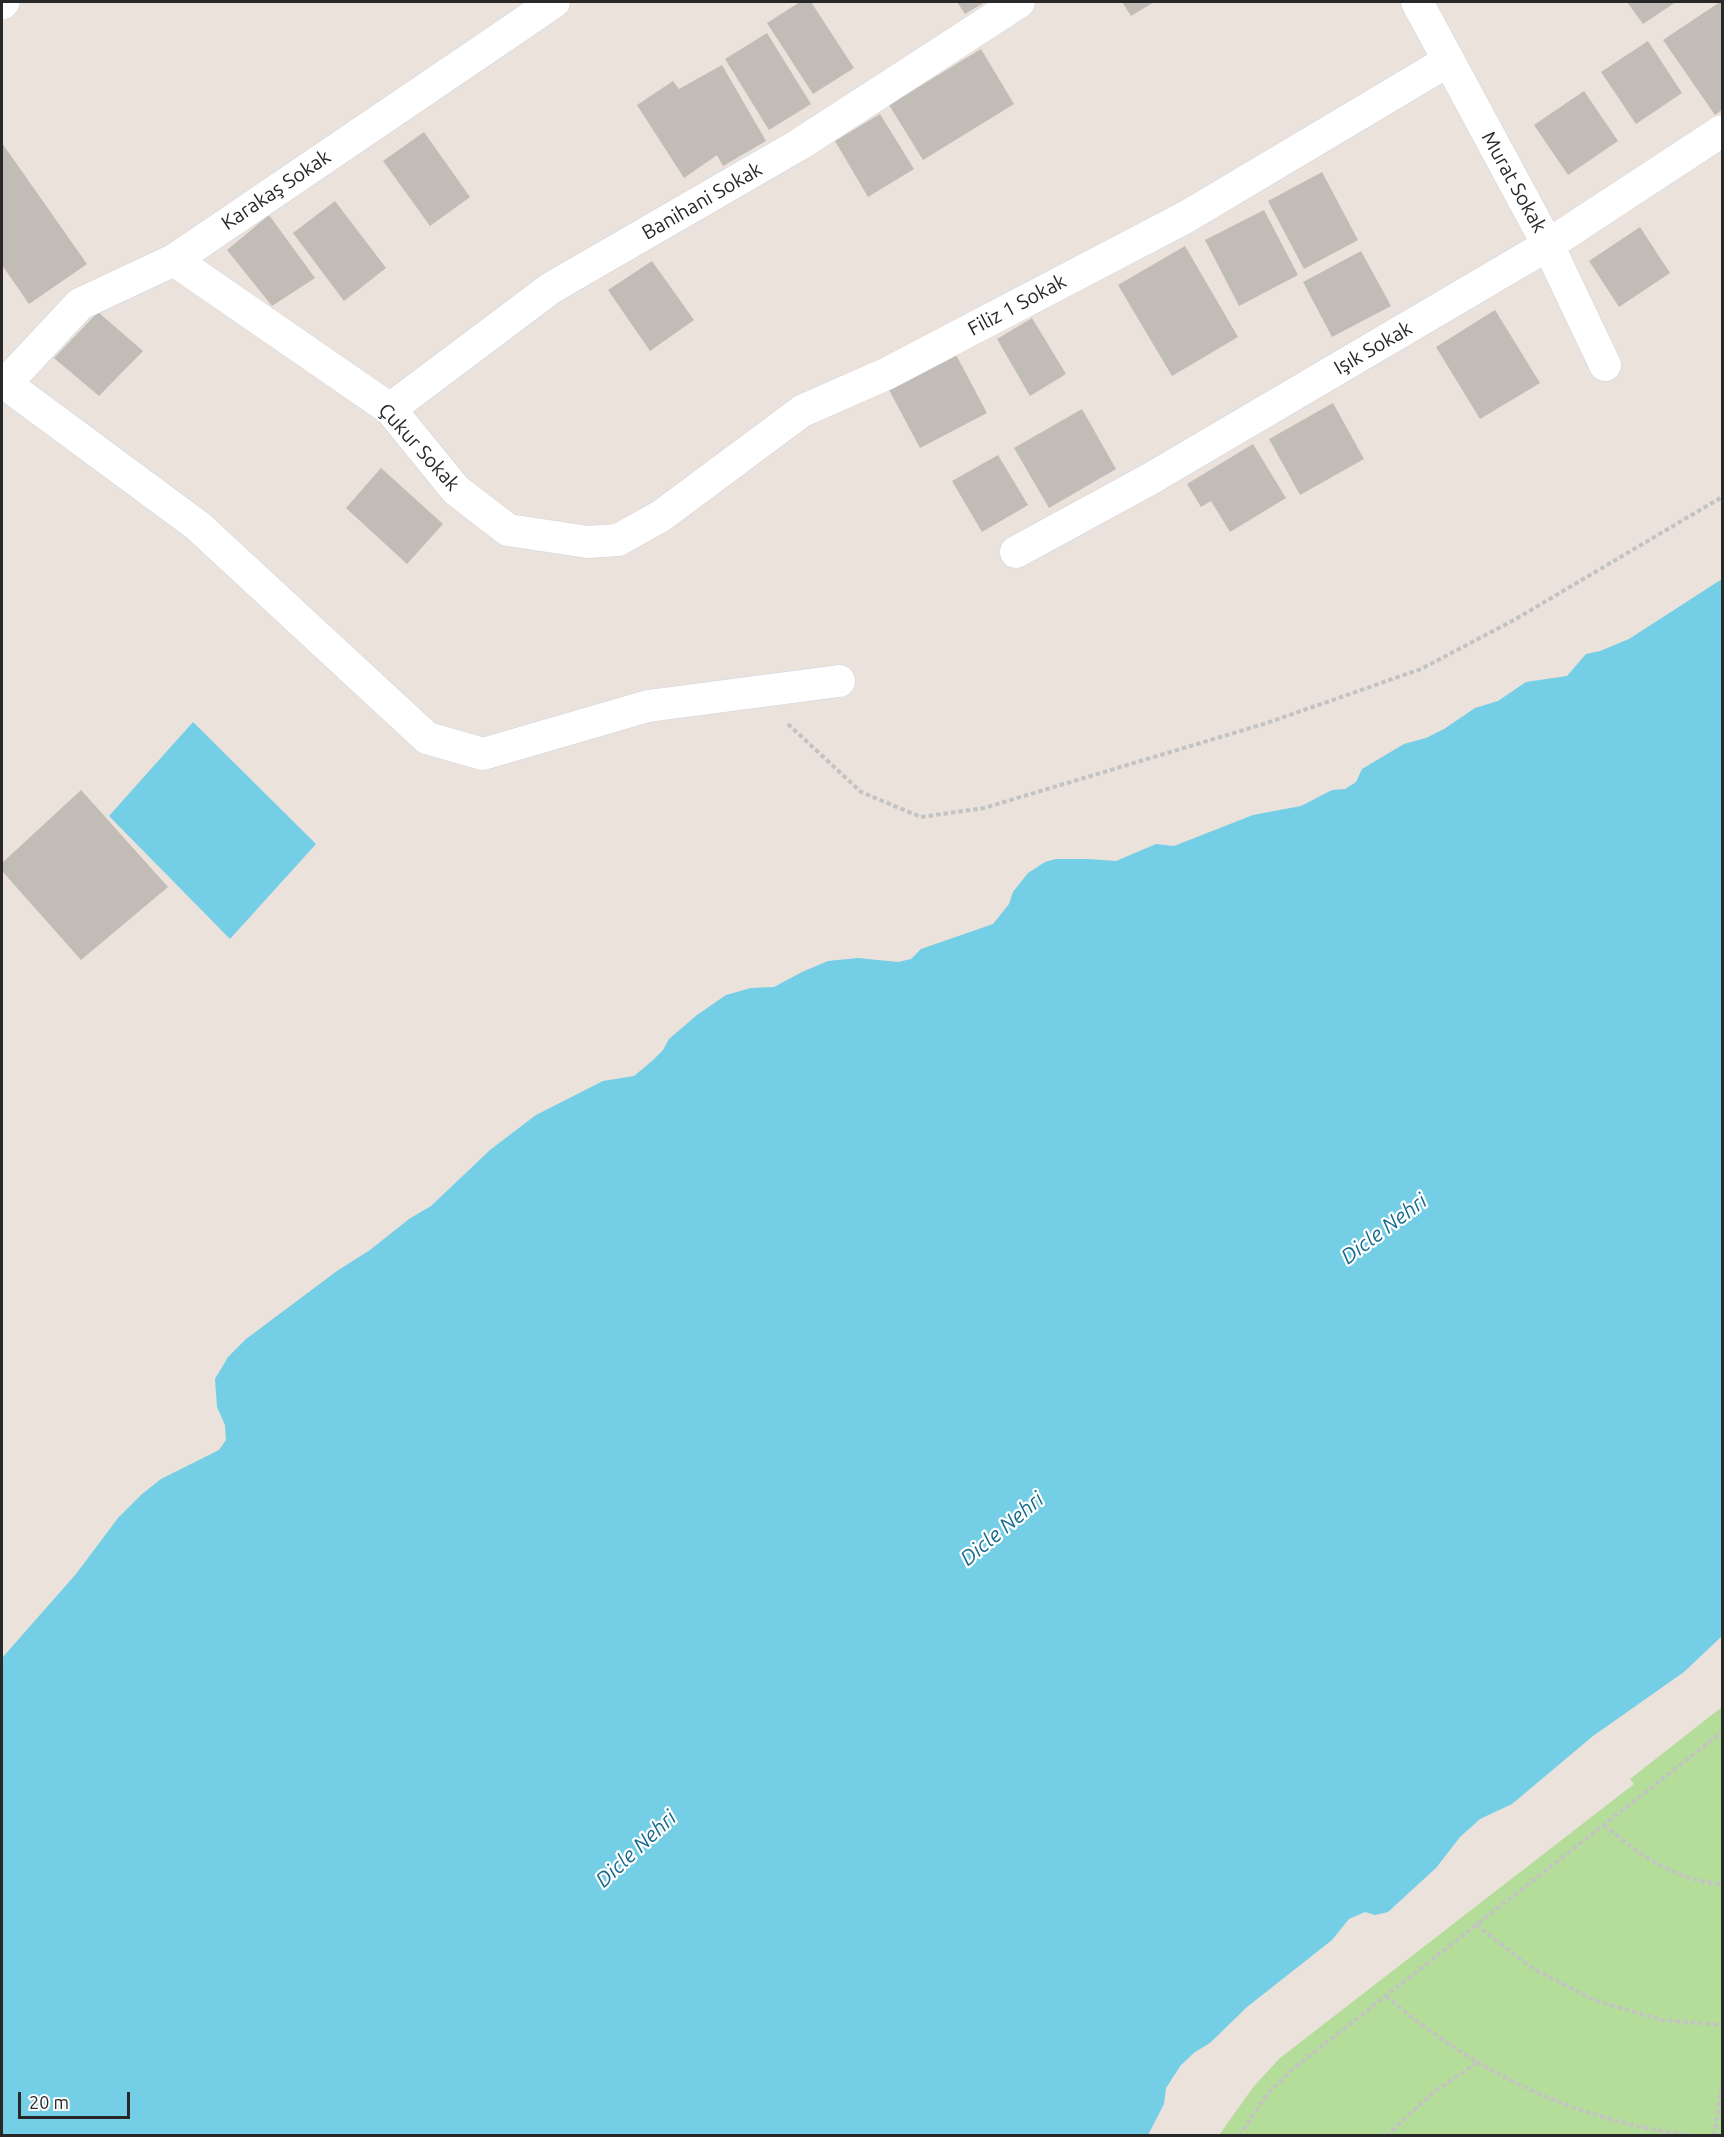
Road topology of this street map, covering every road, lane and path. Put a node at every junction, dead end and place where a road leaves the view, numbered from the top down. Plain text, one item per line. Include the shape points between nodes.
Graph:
1 (554, 2) edge
2 (1019, 2) edge
3 (1417, 2) edge
4 (1448, 61) junction
5 (1722, 131) edge
6 (1548, 245) junction
7 (174, 260) junction
8 (1605, 365) dead end
9 (4, 382) edge
10 (390, 409) junction
11 (1722, 497) edge
12 (588, 542) joint
13 (1016, 552) dead end
14 (839, 681) dead end
15 (754, 693) junction
16 (1722, 1732) edge
17 (1604, 1825) junction
18 (1722, 1884) edge
19 (1476, 1925) junction
20 (1386, 1996) junction
21 (1722, 2025) edge
22 (1477, 2063) junction
23 (1722, 2084) edge
24 (1239, 2136) edge
25 (1386, 2136) edge
26 (1694, 2136) edge
27 (1714, 2136) edge

1 - 7 street, Karakaş Sokak
2 - 10 street, Banihani Sokak via 800,144 551,288
3 - 4 street, Murat Sokak
4 - 6 street, Murat Sokak
4 - 12 street, Filiz 1 Sokak via 1186,217 886,374 802,411 661,516 618,540
5 - 6 street, Işık Sokak
6 - 8 street, Murat Sokak
6 - 13 street, Işık Sokak via 1150,479
7 - 9 street, Karakaş Sokak via 80,304
7 - 10 street, Çukur Sokak
9 - 15 street via 198,526 427,738 483,754 648,706
10 - 12 street, Çukur Sokak via 456,490 508,530
11 - 15 path via 1514,620 1421,669 1268,723 984,808 921,817 861,792
14 - 15 street
16 - 17 path
17 - 18 path via 1636,1852 1673,1871
17 - 19 path
19 - 20 path
19 - 21 path via 1532,1968 1594,2000 1662,2020
20 - 22 path
20 - 24 path via 1294,2068 1267,2094
22 - 25 path via 1436,2091
22 - 26 path via 1567,2106 1615,2121
23 - 27 path

